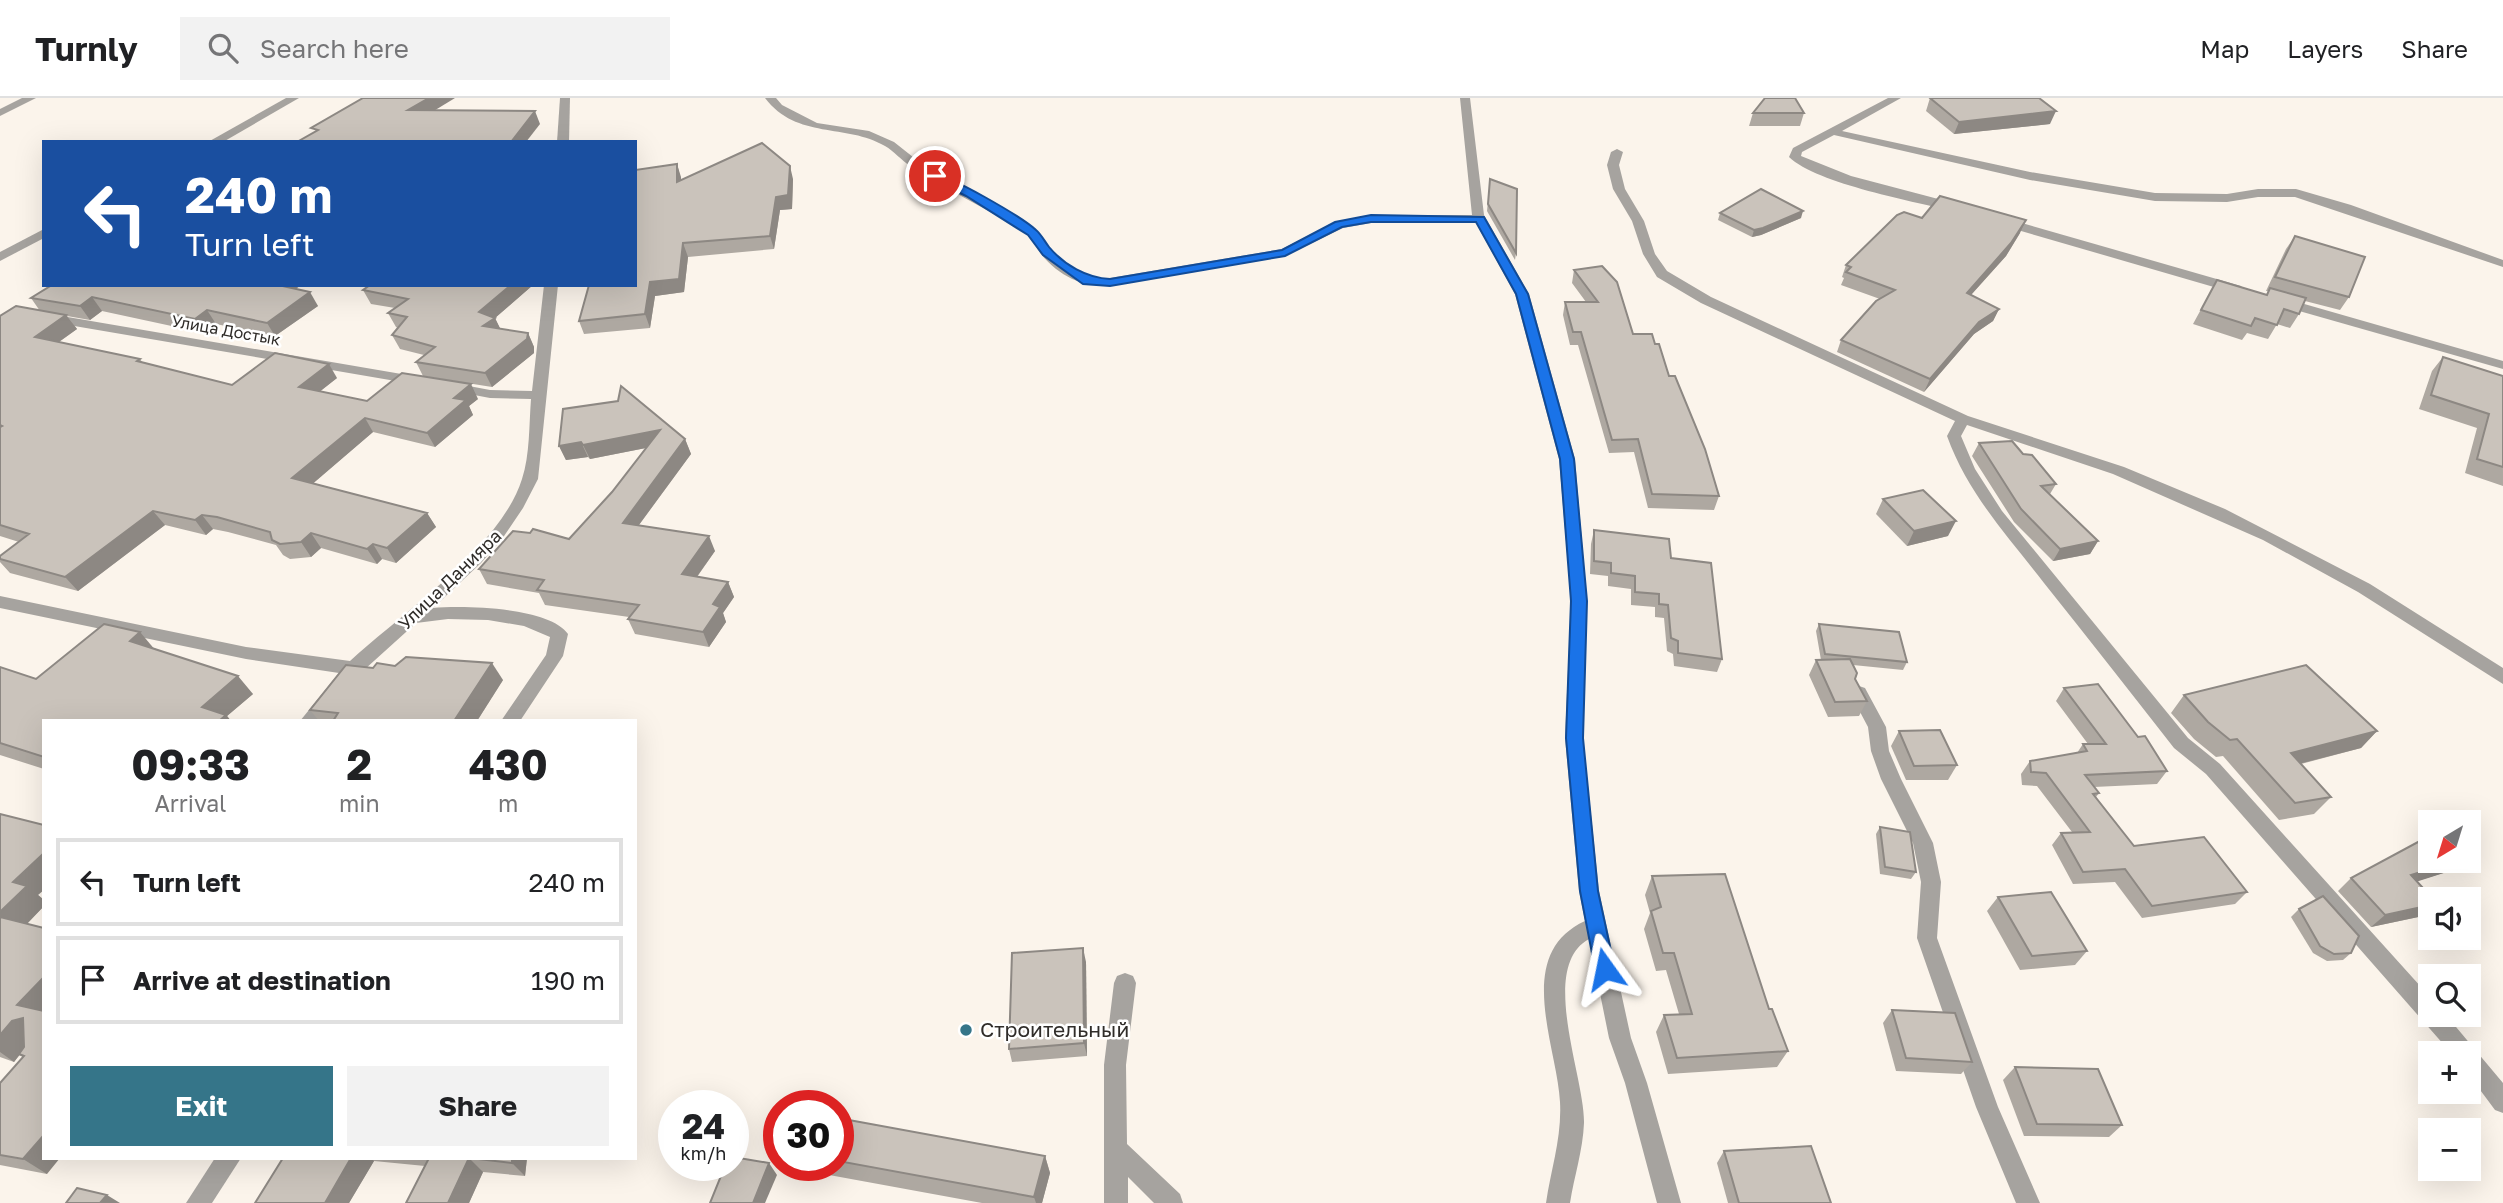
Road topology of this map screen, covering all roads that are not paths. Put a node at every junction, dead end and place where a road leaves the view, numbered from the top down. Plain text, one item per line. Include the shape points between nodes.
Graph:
1 (31, 98) edge
2 (294, 98) edge
3 (565, 98) edge
4 (770, 98) edge
5 (1465, 98) edge
6 (1896, 98) edge
7 (0, 113) edge
8 (1831, 131) junction
9 (218, 140) edge
10 (563, 140) edge
11 (1617, 152) dead end
12 (1480, 219) junction
13 (42, 234) edge
14 (0, 257) edge
15 (2501, 264) edge
16 (551, 287) edge
17 (32, 315) edge
18 (2503, 365) edge
19 (538, 395) junction
20 (1963, 419) junction
21 (0, 602) edge
22 (413, 617) junction
23 (353, 668) junction
24 (2503, 677) edge
25 (1859, 693) edge
26 (311, 719) edge
27 (511, 719) edge
28 (1596, 926) junction
29 (1125, 983) dead end
30 (2418, 999) edge
31 (2443, 1027) edge
32 (2455, 1041) edge
33 (2481, 1072) edge
34 (2503, 1101) edge
35 (1116, 1149) junction
36 (228, 1160) edge
37 (198, 1203) edge
38 (1116, 1203) edge
39 (1171, 1203) edge
40 (1558, 1203) edge
41 (1669, 1203) edge
42 (2028, 1203) edge

1 - 7 street
2 - 9 street
3 - 10 street
4 - 12 street via 814,126 869,134 890,144 924,170 1032,232 1047,253 1087,282 1285,253 1339,225 1371,219
5 - 12 street
6 - 8 street
8 - 15 street via 2030,176 2155,197 2296,194
8 - 18 street via 1797,150 1795,157 1827,171
11 - 20 street via 1614,165 1619,189 1662,274 1706,300
12 - 28 street via 1522,294 1567,459 1579,601 1574,738
13 - 14 street
16 - 19 street, Улица Данияра
17 - 19 street, Улица Достык via 490,394
19 - 22 street, Улица Данияра via 530,479 519,505 498,536
20 - 24 street via 2015,434 2228,517 2363,587
20 - 30 street via 1954,436 1962,461 2004,526 2181,743 2213,769
21 - 23 street via 246,653
22 - 23 street, Улица Данияра
22 - 27 street via 432,613 518,617 559,634 554,656
23 - 26 street, Улица Данияра
25 - 42 street via 1877,727 1891,779 1923,843 1931,882 1927,938 1987,1107
28 - 40 street via 1574,937 1555,968 1554,1003 1571,1086 1573,1124
28 - 41 street via 1620,1038
29 - 35 street via 1115,1065
31 - 32 street
33 - 34 street
35 - 38 street
35 - 39 street
36 - 37 street

